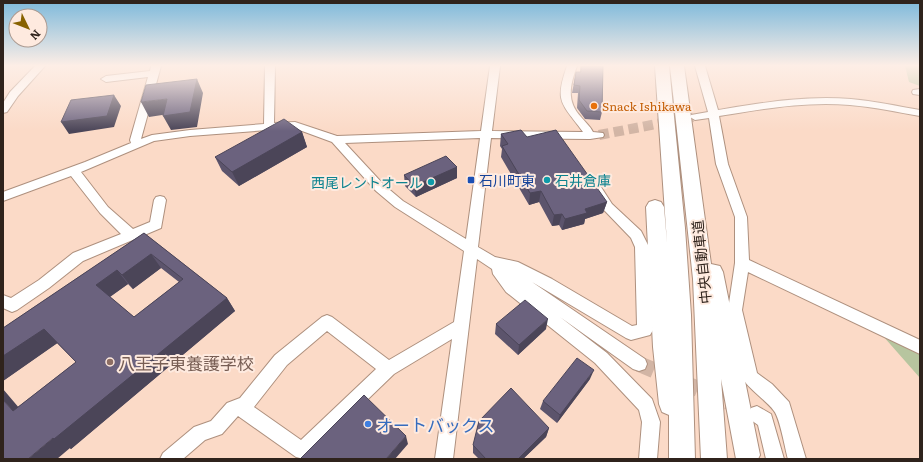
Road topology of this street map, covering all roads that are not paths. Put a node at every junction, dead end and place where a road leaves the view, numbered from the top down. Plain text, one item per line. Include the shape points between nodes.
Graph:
1 (20, 88) edge
2 (150, 88) edge
3 (270, 88) edge
4 (492, 88) edge
5 (565, 88) edge
6 (664, 88) edge
7 (680, 88) edge
8 (706, 88) edge
9 (3, 90) edge
10 (14, 94) junction
11 (3, 110) edge
12 (920, 113) edge
13 (713, 115) junction
14 (695, 117) tunnel mouth
15 (269, 127) junction
16 (486, 134) junction
17 (559, 136) junction
18 (336, 140) junction
19 (137, 144) junction
20 (567, 148) edge
21 (690, 163) junction
22 (73, 170) junction
23 (588, 177) edge
24 (3, 197) edge
25 (160, 200) dead end
26 (655, 207) dead end
27 (131, 234) junction
28 (472, 250) junction
29 (492, 262) junction
30 (742, 263) junction
31 (3, 301) edge
32 (462, 325) junction
33 (920, 347) edge
34 (639, 364) tunnel mouth
35 (388, 369) junction
36 (246, 404) junction
37 (757, 414) dead end
38 (748, 455) dead end
39 (169, 459) edge
40 (444, 459) edge
41 (648, 459) edge
42 (677, 459) edge
43 (682, 459) edge
44 (714, 459) edge
45 (774, 459) edge
46 (797, 459) edge

1 - 10 street
2 - 19 street via 135,140
3 - 15 street
4 - 16 street
5 - 17 street via 568,108 595,136
6 - 43 highway, 中央自動車道 via 676,228
7 - 21 highway, 中央自動車道
8 - 13 street
9 - 10 street
10 - 11 street
12 - 13 street via 851,102 815,101 767,105
13 - 14 street
13 - 30 street via 722,164 740,217
15 - 18 street via 295,125
15 - 19 street via 158,137
16 - 17 street
16 - 18 street
16 - 28 street
17 - 20 street
18 - 28 street via 380,188 399,204
19 - 22 street
21 - 38 highway
21 - 44 highway, 中央自動車道 via 703,279
22 - 24 street
22 - 27 street via 104,210
23 - 29 street via 608,207 636,235 642,247 645,330 631,333 513,266
25 - 27 street via 156,225
26 - 42 highway via 664,347
27 - 31 street via 78,257 12,306
28 - 29 street
28 - 32 street
29 - 34 street
29 - 41 street via 511,288 601,358 646,405 651,422
30 - 33 street
30 - 46 street via 734,310 750,377 783,408
32 - 35 street
32 - 40 street
35 - 36 street via 327,322 280,360
35 - 36 street via 302,451 245,411
36 - 39 street via 233,409 216,428 200,433
37 - 45 street via 765,420

